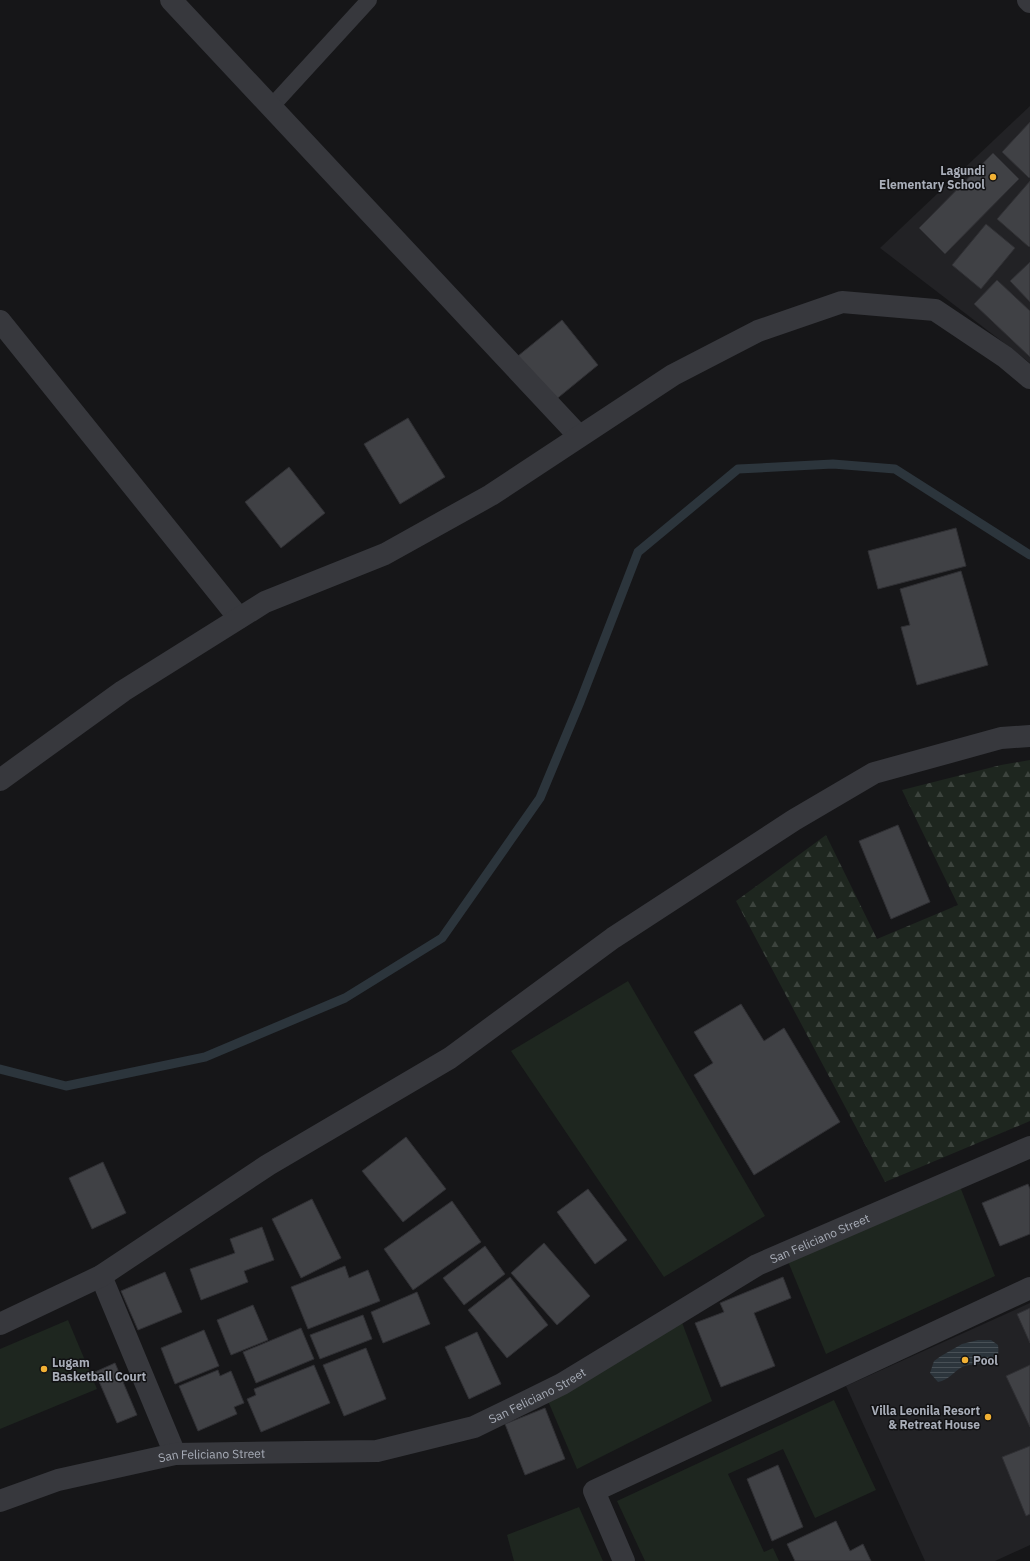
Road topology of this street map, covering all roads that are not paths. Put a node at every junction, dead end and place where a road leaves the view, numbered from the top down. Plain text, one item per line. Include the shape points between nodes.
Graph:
1 (171, 0) edge
2 (369, 0) edge
3 (271, 107) junction
4 (0, 321) edge
5 (1030, 378) edge
6 (578, 436) junction
7 (239, 618) junction
8 (1030, 736) edge
9 (0, 780) edge
10 (1030, 1147) edge
11 (101, 1276) junction
12 (1030, 1288) edge
13 (0, 1324) edge
14 (174, 1454) junction
15 (0, 1501) edge
16 (624, 1561) edge

1 - 3 street
2 - 3 lane
3 - 6 street
4 - 7 street
5 - 6 street via 935,310 842,302 758,331 673,375
6 - 7 street via 491,495 385,554 265,602
7 - 9 street via 123,691
8 - 11 street via 1001,738 874,773 794,820 613,938 450,1058 268,1165
10 - 14 street, San Feliciano Street via 757,1265 562,1384 474,1427 377,1451
11 - 13 street
11 - 14 street
12 - 16 street via 594,1491
14 - 15 street, San Feliciano Street via 58,1480

